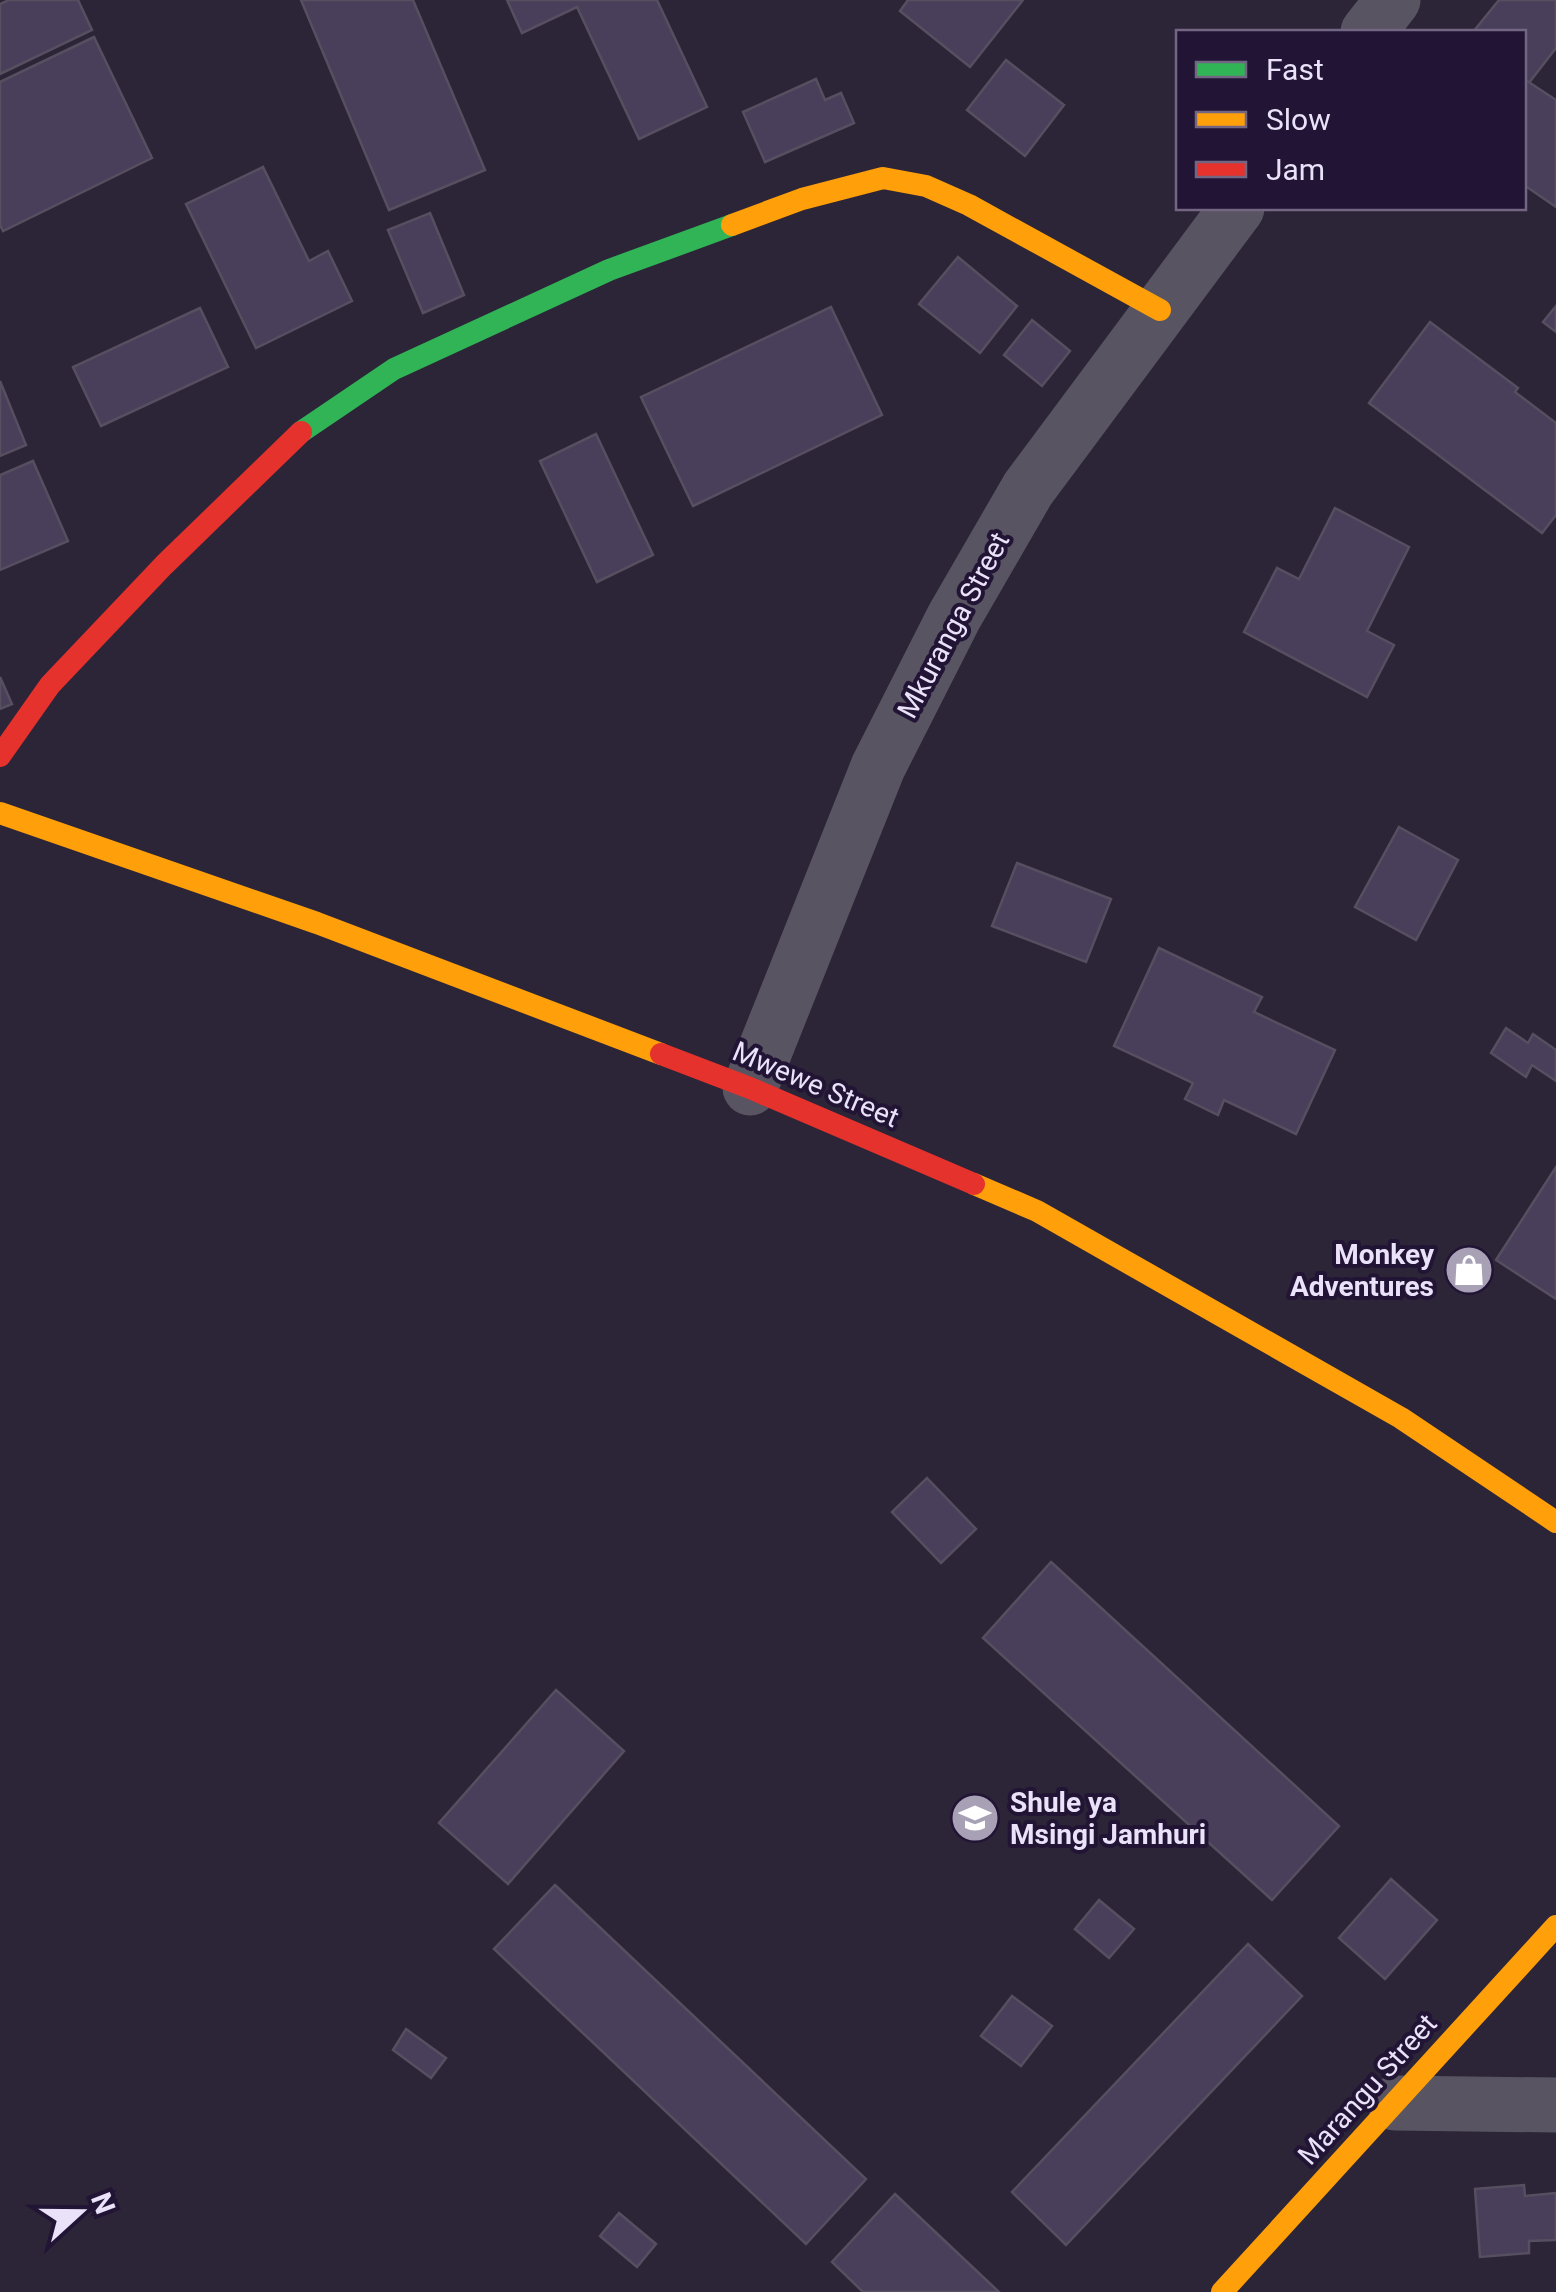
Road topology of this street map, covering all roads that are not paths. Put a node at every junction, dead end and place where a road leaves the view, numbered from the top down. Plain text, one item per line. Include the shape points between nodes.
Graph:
1 (1393, 0) edge
2 (1370, 30) edge
3 (1235, 210) edge
4 (1160, 310) junction
5 (0, 756) edge
6 (0, 813) edge
7 (750, 1088) junction
8 (1556, 1522) edge
9 (1556, 1926) edge
10 (1395, 2103) junction
11 (1556, 2104) edge
12 (1222, 2292) edge

1 - 2 street
3 - 4 street, Mkuranga Street
4 - 5 street via 968,205 926,186 883,178 802,199 609,270 394,369 296,435 50,684
4 - 7 street, Mkuranga Street via 1028,490 954,617 878,767
6 - 7 street, Mwewe Street via 317,922
7 - 8 street, Mwewe Street via 1037,1210 1402,1418
9 - 10 street, Marangu Street
10 - 11 street
10 - 12 street, Marangu Street

